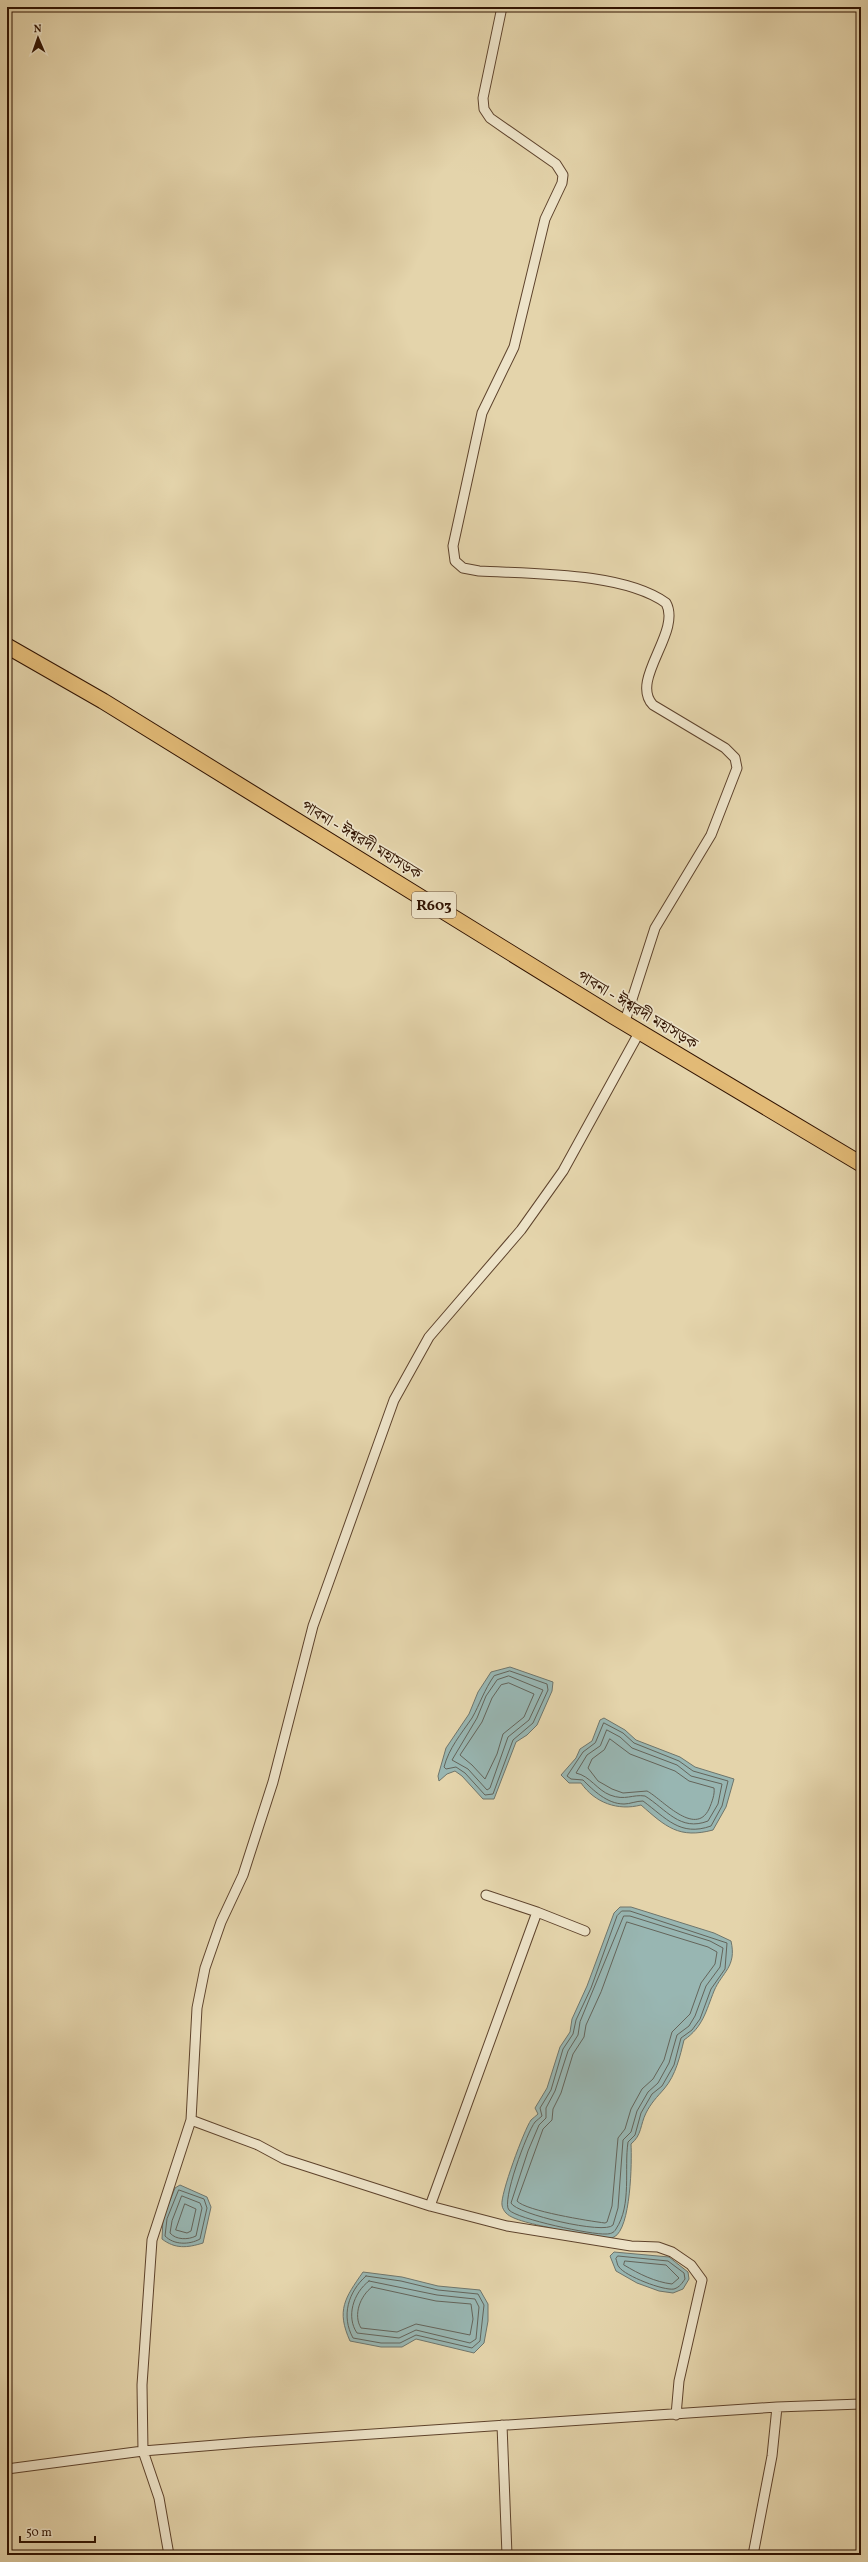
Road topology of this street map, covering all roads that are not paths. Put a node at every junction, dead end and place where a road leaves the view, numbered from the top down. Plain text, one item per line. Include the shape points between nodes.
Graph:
1 (502, 7) edge
2 (7, 646) edge
3 (625, 1021) junction
4 (640, 1031) junction
5 (861, 1164) edge
6 (486, 1895) dead end
7 (537, 1912) junction
8 (585, 1932) dead end
9 (191, 2120) junction
10 (430, 2206) junction
11 (861, 2404) edge
12 (777, 2407) junction
13 (676, 2415) junction
14 (502, 2425) junction
15 (143, 2451) junction
16 (7, 2469) edge
17 (169, 2555) edge
18 (507, 2555) edge
19 (753, 2555) edge

1 - 3 street via 483,98 484,109 490,118 556,164 562,175 562,183 545,219 514,347 482,413 453,554 458,565 479,571 608,580 658,597 668,608 670,619 647,684 646,696 653,705 725,748 735,758 736,768 711,835 655,928
2 - 3 main road, পাবনা - ঈশ্বরদী মহাসড়ক / R603 via 103,701
3 - 4 main road, পাবনা - ঈশ্বরদী মহাসড়ক / R603
4 - 5 main road, পাবনা - ঈশ্বরদী মহাসড়ক / R603
4 - 9 street via 564,1171 521,1230 429,1337 394,1400 313,1626 273,1782 247,1861 205,1968 198,2008
6 - 7 street
7 - 8 street
7 - 10 street
9 - 10 street via 258,2145 284,2159
9 - 15 street via 152,2240 142,2385
10 - 13 street via 507,2226 632,2246 658,2247 684,2259 697,2271 702,2280 679,2381
11 - 12 street
12 - 13 street
12 - 19 street via 772,2456
13 - 14 street
14 - 15 street
14 - 18 street
15 - 16 street
15 - 17 street via 159,2498

